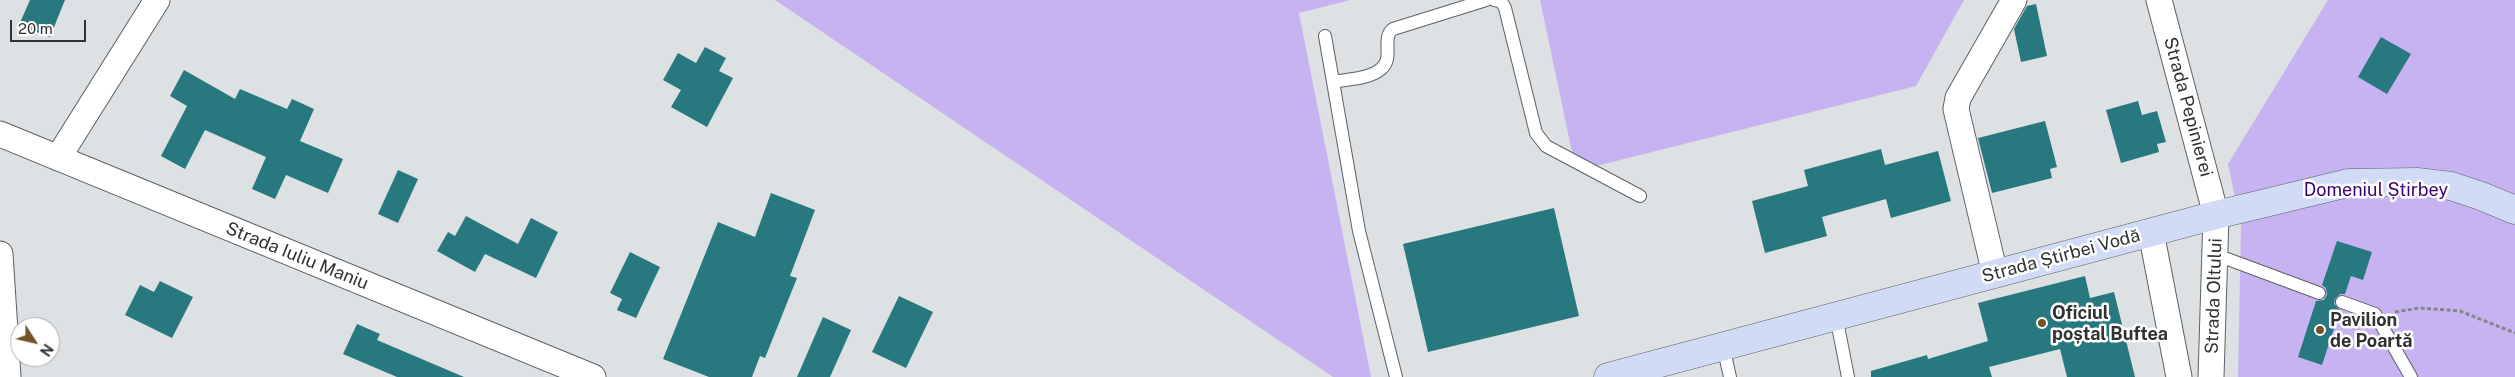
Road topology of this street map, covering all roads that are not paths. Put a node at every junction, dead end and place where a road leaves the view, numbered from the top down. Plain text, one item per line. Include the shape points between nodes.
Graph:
1 (157, 0) edge
2 (1486, 0) edge
3 (1494, 0) edge
4 (2014, 0) edge
5 (2159, 0) edge
6 (1325, 36) dead end
7 (1333, 82) junction
8 (0, 134) edge
9 (58, 158) junction
10 (1640, 196) dead end
11 (2515, 210) edge
12 (2216, 215) junction
13 (2151, 232) junction
14 (0, 254) edge
15 (2214, 254) junction
16 (1995, 274) junction
17 (2319, 293) dead end
18 (2342, 302) dead end
19 (1836, 316) junction
20 (1723, 346) junction
21 (8, 377) edge
22 (594, 377) edge
23 (1396, 377) edge
24 (1608, 377) edge
25 (1730, 377) edge
26 (1848, 377) edge
27 (2179, 377) edge
28 (2211, 377) edge
29 (2411, 377) edge

1 - 9 street
2 - 7 lane via 1393,29 1388,36 1388,59 1382,68 1370,75
3 - 10 lane via 1501,1 1505,8 1536,133 1546,146
4 - 16 street via 1958,98 1956,109
5 - 12 street, Strada Pepinierei
6 - 7 lane
7 - 23 lane via 1359,231
8 - 9 street, Strada Iuliu Maniu
9 - 22 street, Strada Iuliu Maniu
11 - 12 street, Strada Știrbei Vodă via 2451,186 2382,182 2348,183
12 - 13 street, Strada Știrbei Vodă
12 - 15 street, Strada Oltului
13 - 16 street, Strada Știrbei Vodă
13 - 27 street, Strada Oltului
14 - 21 street
15 - 17 lane
15 - 28 street, Strada Oltului
16 - 19 street, Strada Știrbei Vodă
18 - 29 lane via 2375,314
19 - 20 street, Strada Știrbei Vodă
19 - 26 lane
20 - 24 street, Strada Știrbei Vodă
20 - 25 lane

